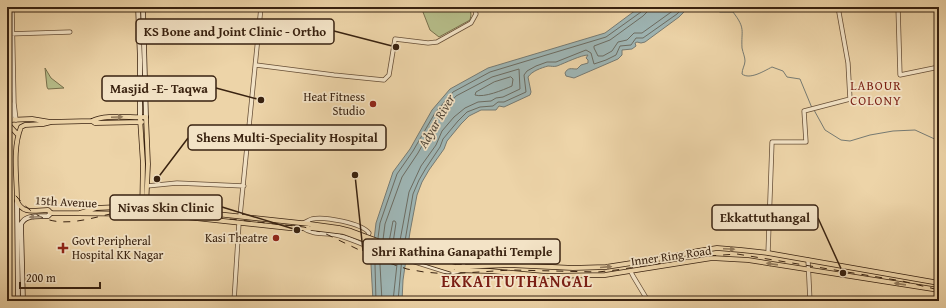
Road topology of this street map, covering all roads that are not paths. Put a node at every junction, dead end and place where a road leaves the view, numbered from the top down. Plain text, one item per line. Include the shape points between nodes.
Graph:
1 (12, 7) edge
2 (138, 7) edge
3 (143, 7) edge
4 (262, 7) edge
5 (474, 7) edge
6 (838, 7) edge
7 (898, 7) edge
8 (70, 32) dead end
9 (12, 33) junction
10 (7, 34) edge
11 (256, 65) junction
12 (939, 67) edge
13 (139, 118) junction
14 (7, 120) edge
15 (14, 120) junction
16 (146, 120) junction
17 (92, 121) junction
18 (51, 122) junction
19 (7, 125) edge
20 (18, 135) junction
21 (145, 164) junction
22 (147, 186) junction
23 (244, 186) junction
24 (17, 201) junction
25 (144, 206) junction
26 (51, 213) junction
27 (76, 214) junction
28 (142, 214) junction
29 (240, 216) junction
30 (239, 222) junction
31 (19, 223) junction
32 (303, 226) junction
33 (20, 253) junction
34 (768, 253) junction
35 (808, 260) junction
36 (462, 269) junction
37 (809, 269) junction
38 (631, 272) junction
39 (939, 283) edge
40 (939, 290) edge
41 (18, 301) edge
42 (23, 301) edge
43 (234, 301) edge
44 (648, 301) edge
45 (810, 301) edge

1 - 9 street
2 - 13 main road
3 - 16 main road
4 - 11 street
5 - 11 street via 476,14 471,22 437,42 395,39 389,75 384,80
6 - 34 street via 848,63 850,99 804,111 806,142 772,142
7 - 12 street via 900,75
8 - 9 street
9 - 10 street
9 - 15 street
11 - 23 street
13 - 16 main road
17 -> 13 main road
13 - 17 main road via 95,123
13 - 21 main road
14 - 15 main road
15 - 18 main road
16 - 21 main road
17 - 18 main road
18 - 20 main road via 25,125 21,127
19 - 20 main road
20 - 24 main road
21 - 22 main road
21 - 25 main road
22 - 23 street via 177,183
22 - 25 main road
23 - 29 street
24 - 26 main road, 15th Avenue via 24,210 48,210
24 - 31 main road
25 - 27 main road via 96,208
25 - 28 main road
25 - 29 main road
26 - 27 main road, 15th Avenue
26 -> 31 main road via 48,216 27,217
27 - 28 main road, 15th Avenue
28 - 30 main road
29 - 32 main road
30 - 32 main road via 289,228
30 - 43 street
31 - 33 main road
32 - 32 street via 312,218 330,219 361,227 369,233 362,244 340,236 307,231
32 - 36 main road, Inner Ring Road, bridge via 344,232 428,263
33 - 41 main road
33 - 42 main road
34 - 35 main road, Inner Ring Road
36 -> 34 main road, Inner Ring Road via 510,265 606,267 717,248
35 - 37 street
35 - 39 main road, Inner Ring Road
36 - 36 street via 464,262 416,249 412,253 412,261 420,264 450,273
36 - 38 main road, Inner Ring Road via 546,276
37 -> 38 main road, Inner Ring Road via 748,260 712,258
40 -> 37 main road, Inner Ring Road
37 - 45 street
38 - 44 street

